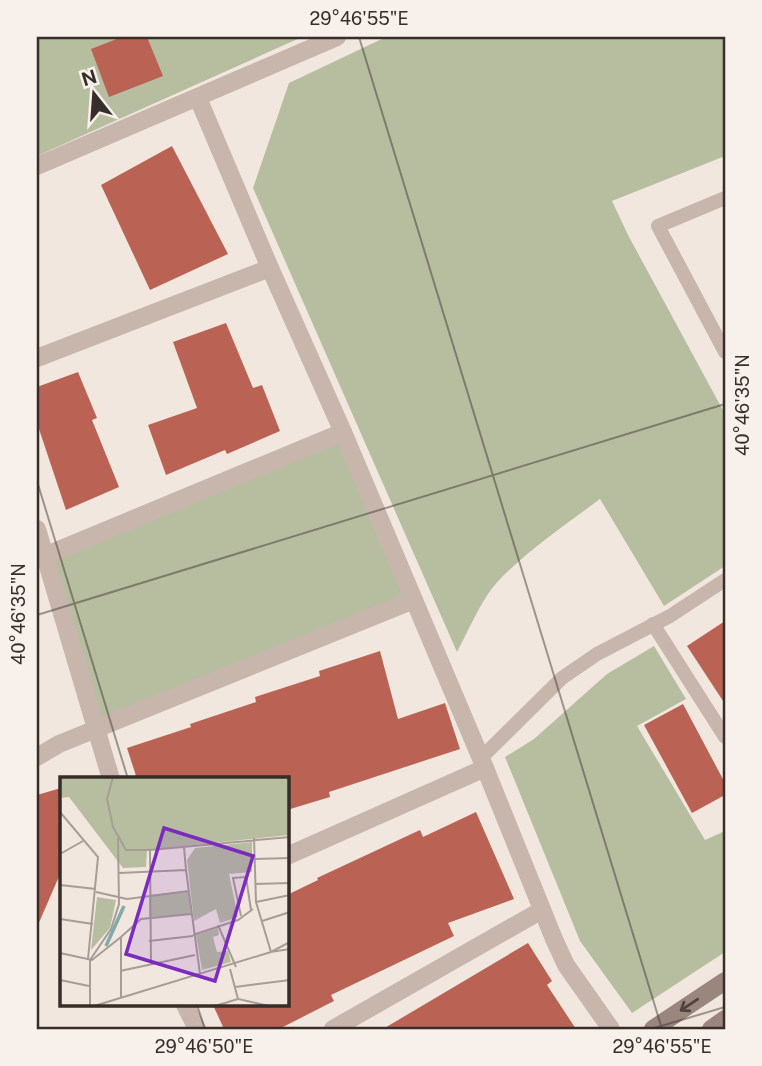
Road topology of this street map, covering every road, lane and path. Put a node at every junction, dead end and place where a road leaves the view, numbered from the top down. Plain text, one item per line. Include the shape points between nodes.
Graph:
1 (337, 37) edge
2 (198, 97) junction
3 (37, 166) edge
4 (725, 198) edge
5 (270, 268) junction
6 (725, 352) edge
7 (37, 358) edge
8 (343, 432) junction
9 (37, 529) edge
10 (41, 557) edge
11 (725, 580) edge
12 (414, 600) junction
13 (653, 625) junction
14 (95, 729) junction
15 (725, 737) edge
16 (37, 757) edge
17 (483, 763) junction
18 (110, 777) edge
19 (289, 855) edge
20 (542, 911) junction
21 (725, 981) edge
22 (186, 1006) edge
23 (725, 1019) edge
24 (197, 1029) edge
25 (333, 1029) edge
26 (611, 1029) edge
27 (653, 1029) edge
28 (711, 1029) edge

1 - 2 street
2 - 3 street
2 - 5 street
4 - 6 lane via 657,226
5 - 7 street
5 - 8 street
8 - 10 street
8 - 12 street
9 - 10 street
10 - 14 street
11 - 13 lane
12 - 14 street
12 - 17 street
13 - 15 lane
13 - 17 lane via 562,678
14 - 16 street
14 - 18 street
17 - 19 street
17 - 20 street
20 - 25 street
20 - 26 street via 566,965
21 -> 27 main road
22 - 24 street
23 - 28 main road

